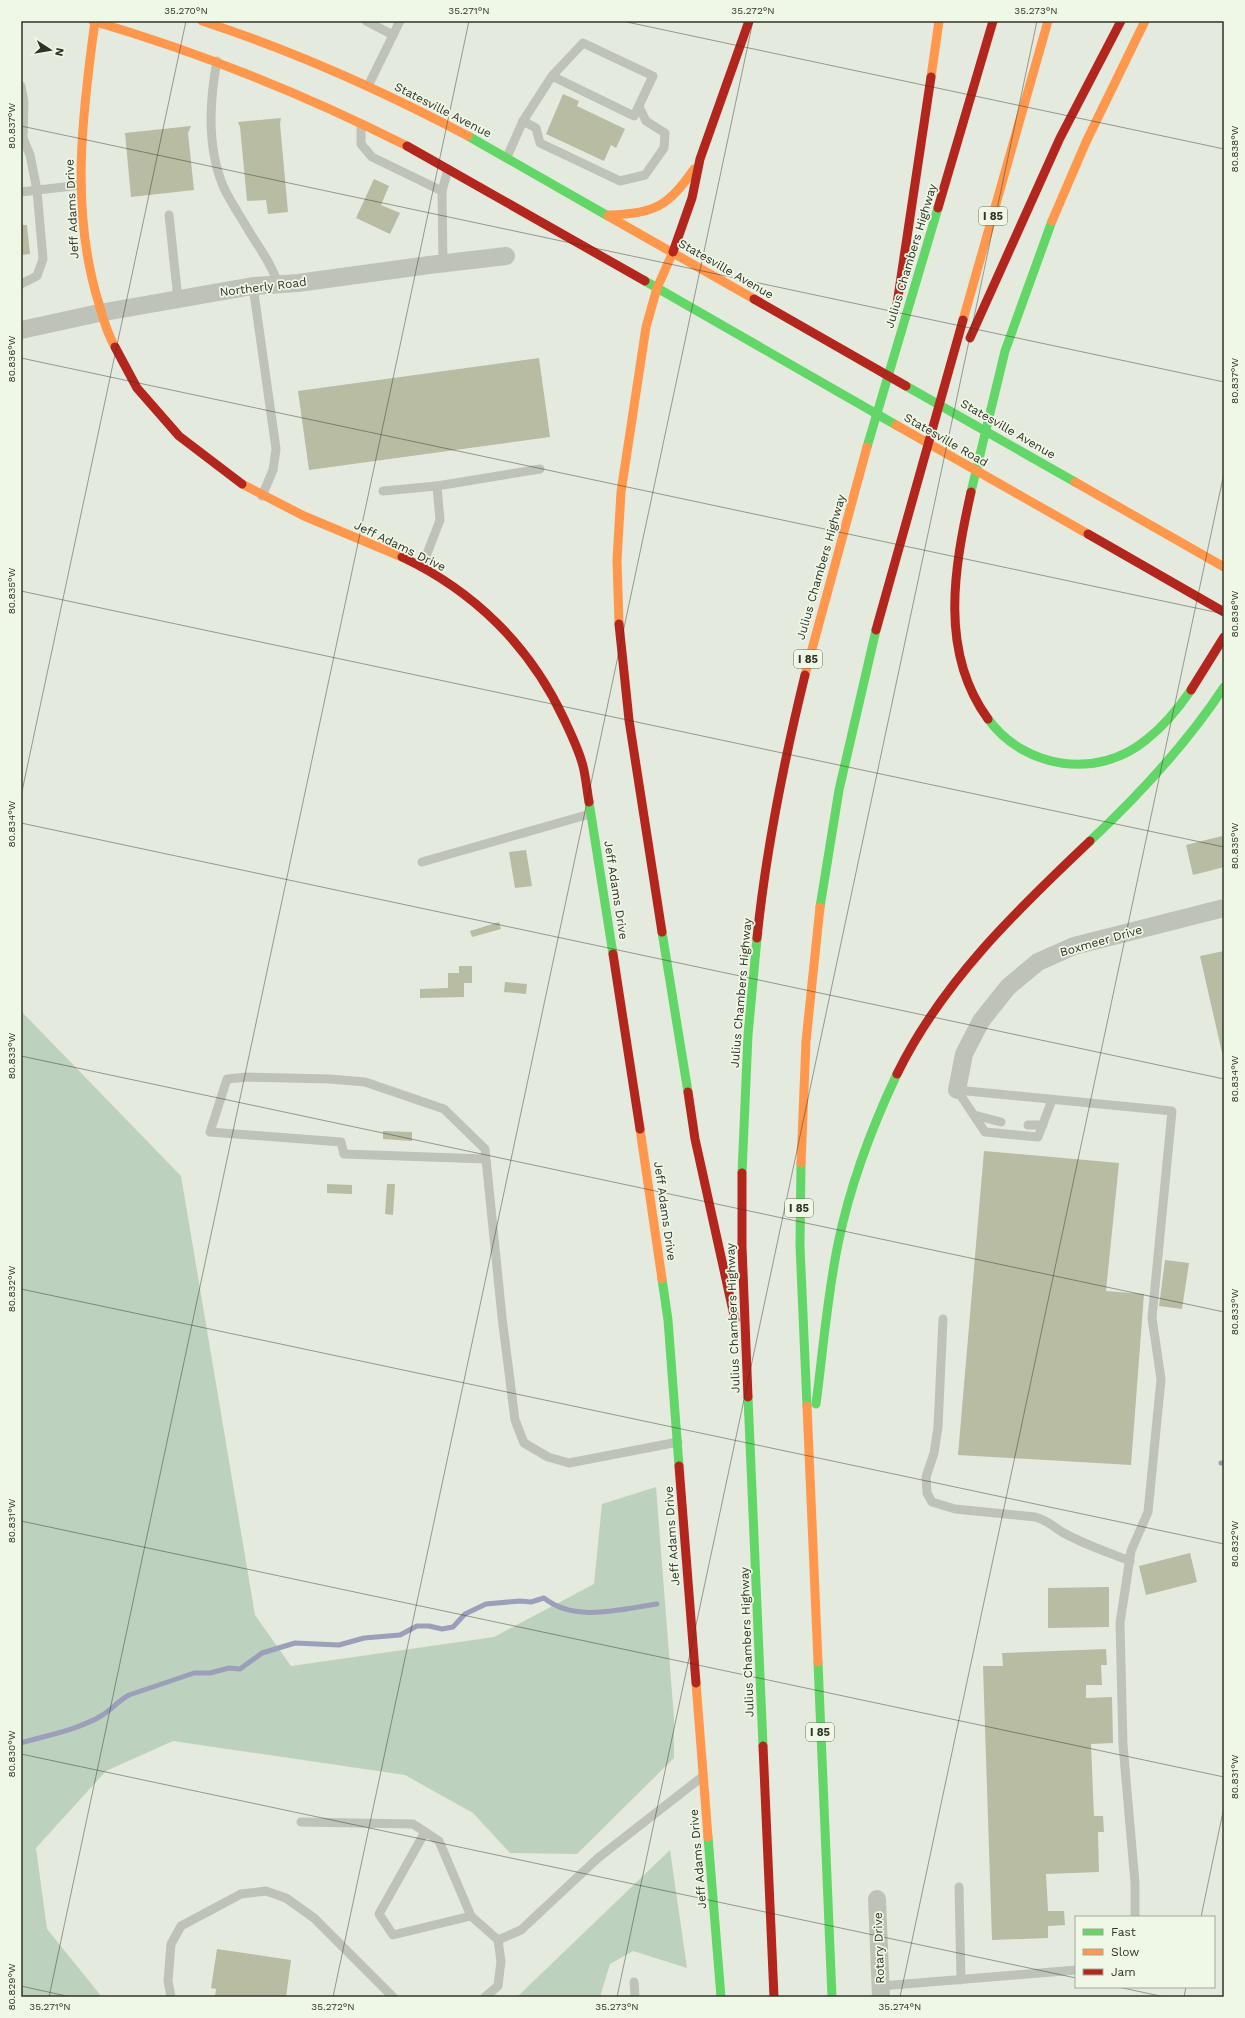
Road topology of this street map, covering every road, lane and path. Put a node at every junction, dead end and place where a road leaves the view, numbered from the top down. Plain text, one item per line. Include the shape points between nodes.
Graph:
1 (94, 21) edge
2 (202, 21) edge
3 (366, 21) edge
4 (400, 21) edge
5 (749, 21) edge
6 (939, 21) edge
7 (993, 21) edge
8 (1048, 21) edge
9 (1121, 21) edge
10 (1145, 21) edge
11 (217, 23) edge
12 (393, 35) junction
13 (217, 61) junction
14 (552, 76) junction
15 (21, 86) edge
16 (368, 86) junction
17 (639, 107) junction
18 (523, 121) junction
19 (361, 122) junction
20 (22, 139) edge
21 (507, 157) junction
22 (700, 160) junction
23 (448, 169) junction
24 (81, 185) junction
25 (36, 190) junction
26 (442, 191) junction
27 (21, 192) edge
28 (169, 215) dead end
29 (609, 215) junction
30 (673, 252) junction
31 (506, 256) dead end
32 (443, 263) junction
33 (21, 284) edge
34 (278, 284) junction
35 (253, 286) junction
36 (657, 288) junction
37 (178, 299) junction
38 (99, 313) junction
39 (21, 330) edge
40 (886, 381) junction
41 (938, 411) junction
42 (540, 469) dead end
43 (437, 486) junction
44 (383, 491) dead end
45 (262, 496) junction
46 (422, 567) junction
47 (1224, 567) edge
48 (1224, 612) edge
49 (1224, 637) edge
50 (1224, 687) edge
51 (592, 813) junction
52 (422, 862) dead end
53 (1224, 908) edge
54 (957, 1090) junction
55 (1052, 1100) junction
56 (974, 1115) junction
57 (1001, 1122) dead end
58 (1028, 1125) dead end
59 (1044, 1125) junction
60 (486, 1159) junction
61 (943, 1319) dead end
62 (747, 1376) junction
63 (678, 1442) junction
64 (809, 1466) junction
65 (1130, 1561) junction
66 (703, 1776) junction
67 (301, 1822) dead end
68 (425, 1832) junction
69 (960, 1887) dead end
70 (877, 1898) dead end
71 (471, 1916) junction
72 (1135, 1916) edge
73 (498, 1940) junction
74 (1075, 1970) edge
75 (961, 1980) junction
76 (634, 1982) dead end
77 (881, 1992) edge
78 (171, 1997) edge
79 (393, 1997) edge
80 (485, 1997) edge
81 (635, 1997) edge
82 (721, 1997) edge
83 (774, 1997) edge
84 (832, 1997) edge

1 - 13 main road
1 - 24 main road, Jeff Adams Drive via 82,124
2 - 11 main road, Statesville Avenue
3 - 12 lane
4 - 12 lane
5 - 22 main road
6 - 40 main road
7 - 40 main road, Julius Chambers Highway / I 85
8 - 41 main road, I 85
9 - 41 main road via 1060,138
10 - 49 main road via 1066,184 1042,242 1005,352 959,554 955,603 957,648 968,687 981,711 1000,734 1030,755 1063,764 1080,765 1113,758 1144,742 1159,730 1184,701
11 - 16 main road, Statesville Avenue
12 - 16 lane
13 - 19 main road
13 - 34 lane via 211,96 213,153 224,188 274,270
14 - 17 lane via 634,116
14 - 17 lane via 583,43 653,76
14 - 18 lane
15 - 20 lane via 24,102
16 - 21 main road, Statesville Avenue
17 - 18 lane via 646,121 665,133 664,148 644,175 620,181 540,143 536,128
18 - 21 lane
19 - 23 main road
19 - 26 lane via 361,144 372,157
20 - 25 lane via 30,155
21 - 29 main road, Statesville Avenue
22 - 29 main road via 680,189 660,207 637,214
22 - 30 main road via 692,198
23 - 26 lane
23 - 36 main road
24 - 25 lane
24 - 38 main road, Jeff Adams Drive via 86,256
25 - 27 lane
25 - 33 lane via 43,259 37,276
26 - 32 lane
28 - 37 lane
29 - 30 main road, Statesville Avenue
30 - 36 main road
30 - 47 main road, Statesville Avenue
31 - 32 street, Northerly Road
32 - 34 street, Northerly Road
34 - 35 street, Northerly Road
35 - 37 street, Northerly Road
35 - 45 lane via 276,450 273,470
36 - 48 main road, Statesville Road
36 - 62 main road via 646,328 621,492 617,560 619,635 628,720 695,1139
37 - 38 street, Northerly Road
38 - 39 street, Northerly Road
38 - 45 main road, Jeff Adams Drive via 109,340 123,365 139,392 160,417 208,462
40 - 62 main road, Julius Chambers Highway / I 85 via 811,648 784,766 764,885 750,1004 743,1126 742,1247
41 - 64 main road, I 85 via 882,606 854,719 830,835 814,950 803,1068 799,1187
42 - 43 lane
43 - 44 lane
43 - 46 lane via 440,520
45 - 46 main road, Jeff Adams Drive
46 - 51 main road, Jeff Adams Drive via 467,596 506,629 546,682 572,736 583,766
50 - 64 main road via 1185,743 1147,787 986,943 943,996 906,1054 867,1142 838,1242
51 - 52 lane
51 - 63 main road, Jeff Adams Drive via 660,1253
53 - 54 street, Boxmeer Drive via 1074,946 1038,962 1008,987 981,1021 964,1054
54 - 55 lane
54 - 56 lane
55 - 59 lane
55 - 65 lane via 1172,1111 1152,1318 1161,1379 1148,1512 1131,1551
56 - 57 lane
56 - 59 lane via 985,1132 1038,1137
58 - 59 lane
60 - 60 lane via 485,1149 444,1108 365,1082 247,1077 227,1079 210,1132 342,1142 344,1154
60 - 63 lane via 515,1420 524,1443 548,1457 569,1463
61 - 65 lane via 938,1427 926,1478 927,1493 932,1502 955,1510 1048,1520 1061,1531 1086,1544
62 - 83 main road, Julius Chambers Highway / I 85
63 - 66 main road, Jeff Adams Drive
64 - 84 main road, I 85
65 - 72 lane via 1120,1623 1123,1745 1135,1883
66 - 73 lane via 598,1858 521,1930
66 - 82 main road, Jeff Adams Drive
67 - 68 lane via 413,1824
68 - 71 lane via 438,1841
68 - 71 lane via 379,1914 393,1935
69 - 75 lane
70 - 77 street, Rotary Drive
71 - 73 lane
73 - 80 lane via 498,1986
74 - 75 lane
75 - 77 lane
76 - 81 lane
78 - 79 lane via 168,1981 171,1944 181,1926 241,1894 266,1891 286,1898 314,1918

